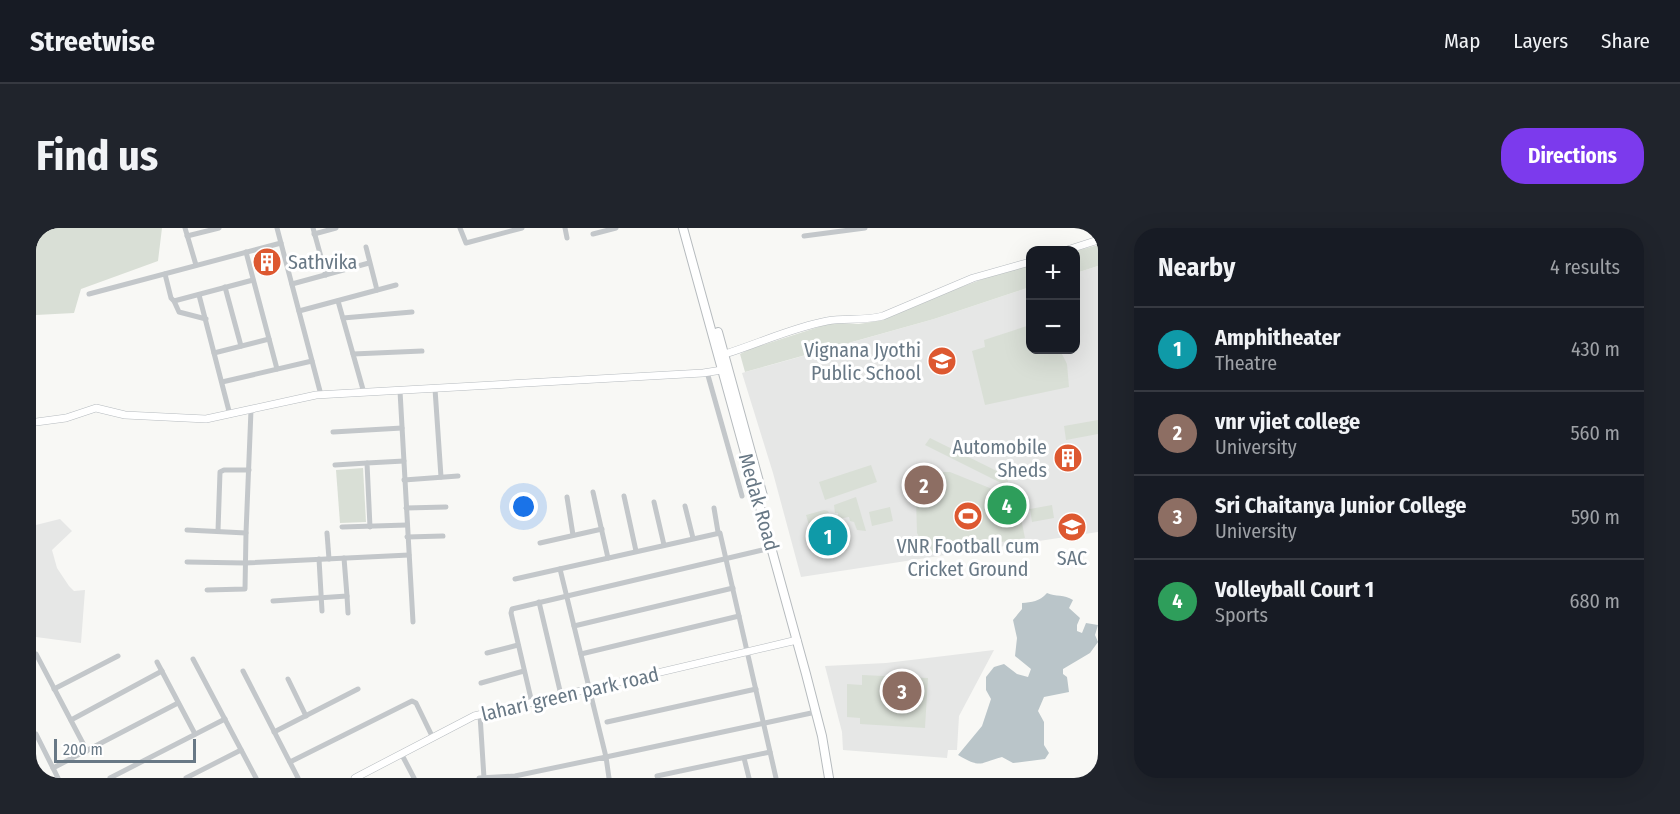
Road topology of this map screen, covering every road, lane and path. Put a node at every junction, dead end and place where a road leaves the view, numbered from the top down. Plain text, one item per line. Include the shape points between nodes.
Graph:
1 (185, 228) edge
2 (219, 228) edge
3 (277, 228) edge
4 (336, 228) edge
5 (460, 228) edge
6 (522, 228) edge
7 (565, 228) edge
8 (616, 228) edge
9 (683, 228) edge
10 (688, 228) edge
11 (865, 228) edge
12 (314, 231) edge
13 (593, 234) dead end
14 (188, 236) junction
15 (804, 236) dead end
16 (567, 237) dead end
17 (1098, 240) edge
18 (281, 243) junction
19 (1079, 246) edge
20 (366, 247) dead end
21 (246, 252) junction
22 (369, 263) junction
23 (1026, 263) edge
24 (196, 265) junction
25 (696, 265) junction
26 (165, 274) junction
27 (326, 275) junction
28 (253, 280) junction
29 (292, 284) junction
30 (396, 285) dead end
31 (225, 287) junction
32 (377, 290) junction
33 (89, 294) dead end
34 (200, 295) junction
35 (338, 300) junction
36 (174, 301) junction
37 (299, 311) junction
38 (412, 312) dead end
39 (344, 318) junction
40 (206, 319) junction
41 (269, 339) junction
42 (241, 346) junction
43 (422, 351) dead end
44 (214, 353) junction
45 (353, 354) junction
46 (725, 354) junction
47 (312, 361) junction
48 (276, 369) junction
49 (722, 370) junction
50 (707, 372) junction
51 (222, 382) junction
52 (435, 389) junction
53 (400, 391) junction
54 (364, 393) junction
55 (321, 395) junction
56 (252, 410) junction
57 (230, 415) junction
58 (36, 422) edge
59 (402, 428) junction
60 (333, 432) dead end
61 (404, 461) junction
62 (367, 463) junction
63 (335, 465) dead end
64 (249, 470) junction
65 (458, 476) dead end
66 (441, 477) junction
67 (405, 480) junction
68 (593, 492) dead end
69 (1020, 492) dead end
70 (624, 496) dead end
71 (742, 496) dead end
72 (567, 497) dead end
73 (654, 502) dead end
74 (686, 506) dead end
75 (446, 507) dead end
76 (406, 508) junction
77 (714, 508) dead end
78 (1023, 512) dead end
79 (406, 525) junction
80 (370, 526) junction
81 (342, 527) dead end
82 (602, 529) junction
83 (187, 530) dead end
84 (218, 531) junction
85 (246, 532) junction
86 (718, 532) junction
87 (327, 533) dead end
88 (573, 535) junction
89 (443, 536) dead end
90 (407, 537) junction
91 (693, 538) junction
92 (540, 543) dead end
93 (664, 545) junction
94 (771, 548) junction
95 (636, 551) junction
96 (409, 555) junction
97 (344, 558) junction
98 (608, 558) junction
99 (726, 558) junction
100 (319, 559) junction
101 (329, 559) junction
102 (187, 562) dead end
103 (245, 563) junction
104 (560, 569) junction
105 (515, 579) dead end
106 (733, 588) junction
107 (207, 590) dead end
108 (346, 596) junction
109 (567, 596) junction
110 (321, 598) junction
111 (273, 601) dead end
112 (539, 602) junction
113 (322, 610) dead end
114 (348, 613) dead end
115 (739, 616) junction
116 (413, 622) dead end
117 (574, 626) junction
118 (797, 640) junction
119 (518, 645) junction
120 (747, 652) junction
121 (36, 654) edge
122 (487, 654) dead end
123 (581, 654) junction
124 (118, 656) dead end
125 (193, 659) dead end
126 (157, 662) dead end
127 (162, 671) junction
128 (243, 671) dead end
129 (524, 672) junction
130 (288, 679) dead end
131 (481, 683) dead end
132 (54, 689) junction
133 (358, 689) dead end
134 (590, 689) junction
135 (756, 689) junction
136 (561, 695) junction
137 (178, 703) junction
138 (532, 703) junction
139 (816, 712) junction
140 (480, 715) junction
141 (306, 716) junction
142 (225, 719) junction
143 (70, 720) junction
144 (607, 722) dead end
145 (764, 723) junction
146 (274, 732) junction
147 (195, 735) junction
148 (36, 736) edge
149 (433, 738) junction
150 (241, 750) junction
151 (87, 751) junction
152 (770, 752) junction
153 (402, 755) junction
154 (606, 757) junction
155 (744, 758) junction
156 (290, 762) junction
157 (53, 768) junction
158 (657, 776) dead end
159 (515, 777) edge
160 (58, 778) edge
161 (110, 778) edge
162 (186, 778) edge
163 (256, 778) edge
164 (298, 778) edge
165 (355, 778) edge
166 (414, 778) edge
167 (479, 778) edge
168 (484, 778) edge
169 (609, 778) edge
170 (749, 778) edge
171 (776, 778) edge
172 (829, 778) edge
173 (834, 778) edge

1 - 14 street
2 - 14 street
3 - 18 street
4 - 12 street
5 - 6 street via 467,243
7 - 16 street
8 - 13 street
9 - 25 main road, Medak Road
10 - 25 main road, Medak Road
11 - 15 street
12 - 27 street
14 - 24 street
17 - 19 street
18 - 21 street
18 - 29 street
20 - 22 street
21 - 24 street
21 - 28 street
22 - 27 street
22 - 32 street
23 - 46 street via 974,278 883,316 818,323
24 - 26 street
25 - 46 main road, Medak Road
25 - 49 main road, Medak Road
26 - 33 street
26 - 36 street
27 - 29 street
28 - 31 street
28 - 41 street
29 - 37 street
30 - 32 street
31 - 34 street
31 - 42 street
32 - 35 street
34 - 36 street
34 - 40 street
35 - 37 street
35 - 39 street
36 - 40 street via 179,312
37 - 47 street
38 - 39 street
39 - 45 street
40 - 44 street
41 - 42 street
41 - 48 street
42 - 44 street
43 - 45 street
44 - 51 street
45 - 54 street
46 - 173 main road, Medak Road via 816,692
47 - 48 street
47 - 55 street
48 - 51 street
49 - 50 street
49 - 94 main road, Medak Road
50 - 52 street
50 - 71 street
51 - 57 street
52 - 53 street
52 - 66 street
53 - 54 street
53 - 59 street
54 - 55 street
55 - 56 street
56 - 57 street
56 - 64 street
57 - 58 street via 206,419 131,416 96,408
59 - 60 street
59 - 61 street
61 - 62 street
61 - 67 street
62 - 63 street
62 - 80 street
64 - 84 street via 220,472
64 - 85 street
65 - 66 street
66 - 67 street
67 - 76 street
68 - 82 street
69 - 78 street
70 - 95 street
72 - 88 street
73 - 93 street
74 - 91 street
75 - 76 street
76 - 79 street
77 - 86 street
79 - 80 street
79 - 90 street
80 - 81 street
82 - 88 street
82 - 98 street
83 - 84 street
84 - 85 street
85 - 103 street
86 - 91 street
86 - 99 street
87 - 101 street
88 - 92 street
89 - 90 street
90 - 96 street
91 - 93 street
93 - 95 street
94 - 99 street
94 - 118 main road, Medak Road
95 - 98 street
96 - 97 street
96 - 116 street
97 - 101 street
97 - 108 street
98 - 104 street
99 - 106 street
99 - 109 street
100 - 101 street
100 - 103 street
100 - 110 street
102 - 103 street
103 - 107 street via 245,589
104 - 105 street
104 - 109 street
106 - 115 street
106 - 117 street
108 - 110 street
108 - 114 street
109 - 112 street
109 - 117 street
110 - 111 street
110 - 113 street
112 - 119 street via 511,610
112 - 136 street
115 - 120 street
115 - 123 street
117 - 123 street
118 - 120 street, lahari green park road
118 - 139 main road, Medak Road
119 - 122 street
119 - 129 street
120 - 134 street, lahari green park road
120 - 135 street
121 - 132 street
123 - 134 street
124 - 132 street
125 - 142 street
126 - 127 street
127 - 137 street
127 - 143 street
128 - 146 street
129 - 131 street
129 - 138 street
130 - 141 street
132 - 143 street
133 - 141 street
134 - 136 street, lahari green park road
134 - 154 street
135 - 144 street
135 - 145 street
136 - 138 street, lahari green park road
137 - 147 street
137 - 151 street
138 - 140 street, lahari green park road
139 - 145 street
139 - 172 main road, Medak Road
140 - 149 street, lahari green park road
140 - 168 street
141 - 146 street
142 - 147 street
142 - 150 street
143 - 151 street
145 - 152 street
145 - 154 street
146 - 156 street
147 - 161 street
148 - 157 street
149 - 153 street, lahari green park road
149 - 156 street via 412,701
150 - 162 street
150 - 163 street
151 - 157 street
152 - 155 street
152 - 171 street
153 - 165 street, lahari green park road
153 - 166 street
154 - 159 street
154 - 169 street
155 - 158 street
155 - 170 street
156 - 164 street
157 - 160 street
159 - 168 street
167 - 168 street

